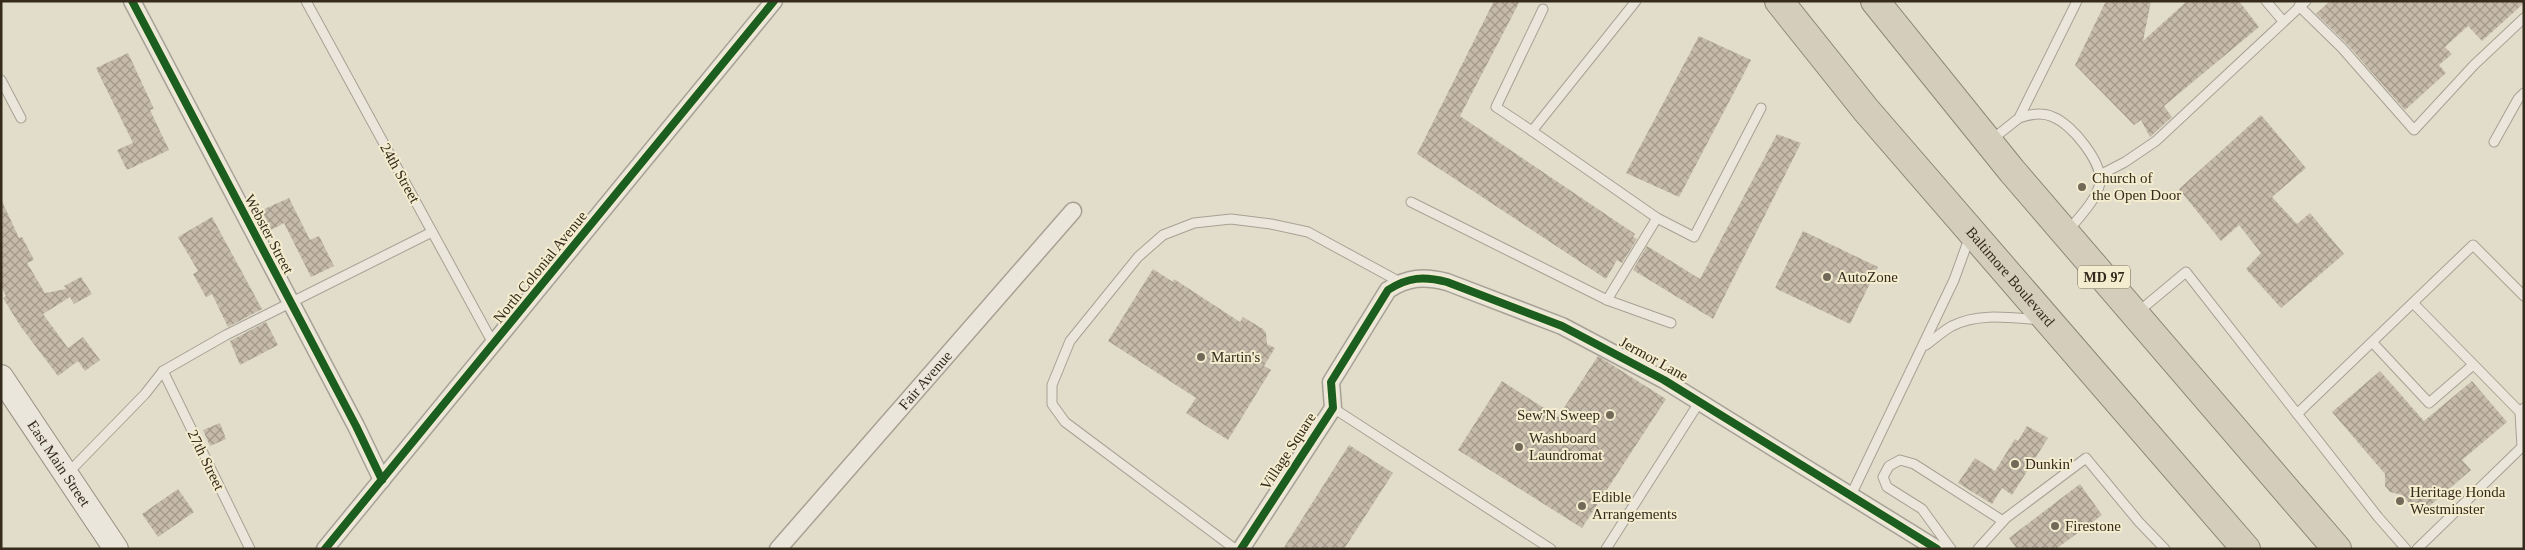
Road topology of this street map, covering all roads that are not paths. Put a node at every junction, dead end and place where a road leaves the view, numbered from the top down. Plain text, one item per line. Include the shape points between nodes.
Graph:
1 (132, 1) edge
2 (306, 1) edge
3 (774, 1) edge
4 (1636, 1) edge
5 (1779, 1) edge
6 (1875, 1) edge
7 (2077, 1) edge
8 (2266, 1) edge
9 (2303, 4) edge
10 (1543, 9) dead end
11 (2524, 18) edge
12 (2283, 21) junction
13 (1, 80) edge
14 (2524, 93) edge
15 (1761, 108) dead end
16 (21, 118) dead end
17 (2019, 118) junction
18 (1532, 131) junction
19 (1989, 142) junction
20 (2494, 142) dead end
21 (2100, 174) junction
22 (1411, 202) dead end
23 (1073, 211) dead end
24 (1657, 218) junction
25 (1971, 231) junction
26 (432, 232) junction
27 (2066, 233) junction
28 (1400, 282) junction
29 (2524, 296) edge
30 (1607, 300) junction
31 (290, 303) junction
32 (2414, 304) junction
33 (2136, 314) junction
34 (2050, 321) junction
35 (1671, 323) dead end
36 (2373, 343) junction
37 (494, 345) junction
38 (1924, 346) junction
39 (2473, 365) junction
40 (163, 371) junction
41 (1, 377) edge
42 (1700, 401) junction
43 (1333, 408) junction
44 (2522, 410) edge
45 (2297, 414) junction
46 (66, 474) junction
47 (382, 480) junction
48 (1851, 495) junction
49 (2003, 521) junction
50 (116, 549) edge
51 (250, 549) edge
52 (325, 549) edge
53 (778, 549) edge
54 (1235, 549) edge
55 (1241, 549) edge
56 (1552, 549) edge
57 (1606, 549) edge
58 (1937, 549) edge
59 (1951, 549) edge
60 (1978, 549) edge
61 (2165, 549) edge
62 (2246, 549) edge
63 (2337, 549) edge
64 (2406, 549) edge
65 (2417, 549) edge

1 - 31 street, Webster Street
2 - 26 lane, 24th Street
3 - 37 street, North Colonial Avenue
4 - 18 lane
5 - 25 highway, Baltimore Boulevard via 1866,110
6 - 19 highway, MD 97
7 - 17 lane
8 - 12 lane
9 - 11 lane via 2414,130 2474,65
9 - 12 lane
10 - 18 lane via 1496,107
12 - 21 lane via 2156,141
13 - 16 lane
14 - 20 lane
15 - 24 lane via 1694,237
17 - 19 lane
17 - 21 lane via 2031,114 2055,117 2079,138 2095,159
18 - 24 lane
19 - 27 highway, MD 97
21 - 27 lane via 2091,203
22 - 30 lane
23 - 53 street, Fair Avenue
24 - 30 lane
25 - 34 highway, Baltimore Boulevard
25 - 38 lane via 1954,280
26 - 31 lane
26 - 37 lane, 24th Street
27 - 33 highway, MD 97
28 - 42 street, Jermor Lane via 1433,278 1562,326
28 - 43 street, Village Square via 1388,290 1331,382
28 - 54 lane via 1308,232 1231,219 1194,223 1163,235 1138,257 1070,342 1052,385 1052,404 1065,422
29 - 32 lane via 2473,245
30 - 35 lane
31 - 40 lane
31 - 47 street, Webster Street
32 - 36 lane
32 - 39 lane
33 - 45 lane via 2186,272
33 - 63 highway, MD 97
34 - 38 lane via 1986,317 1968,320 1951,326
34 - 62 highway, Baltimore Boulevard
36 - 39 lane via 2429,403
36 - 45 lane
37 - 47 street, North Colonial Avenue
38 - 48 lane
39 - 44 lane
40 - 46 lane
40 - 51 lane, 27th Street
41 - 46 main road, East Main Street
42 - 48 street, Jermor Lane
42 - 57 lane
43 - 55 street, Village Square
43 - 56 lane
44 - 65 lane via 2522,447
45 - 64 lane
46 - 50 main road, East Main Street
47 - 52 street, North Colonial Avenue
48 - 58 street, Jermor Lane
49 - 59 lane via 1914,464 1900,460 1889,466 1883,477 1887,487 1922,509
49 - 60 lane
49 - 61 lane via 2086,458

